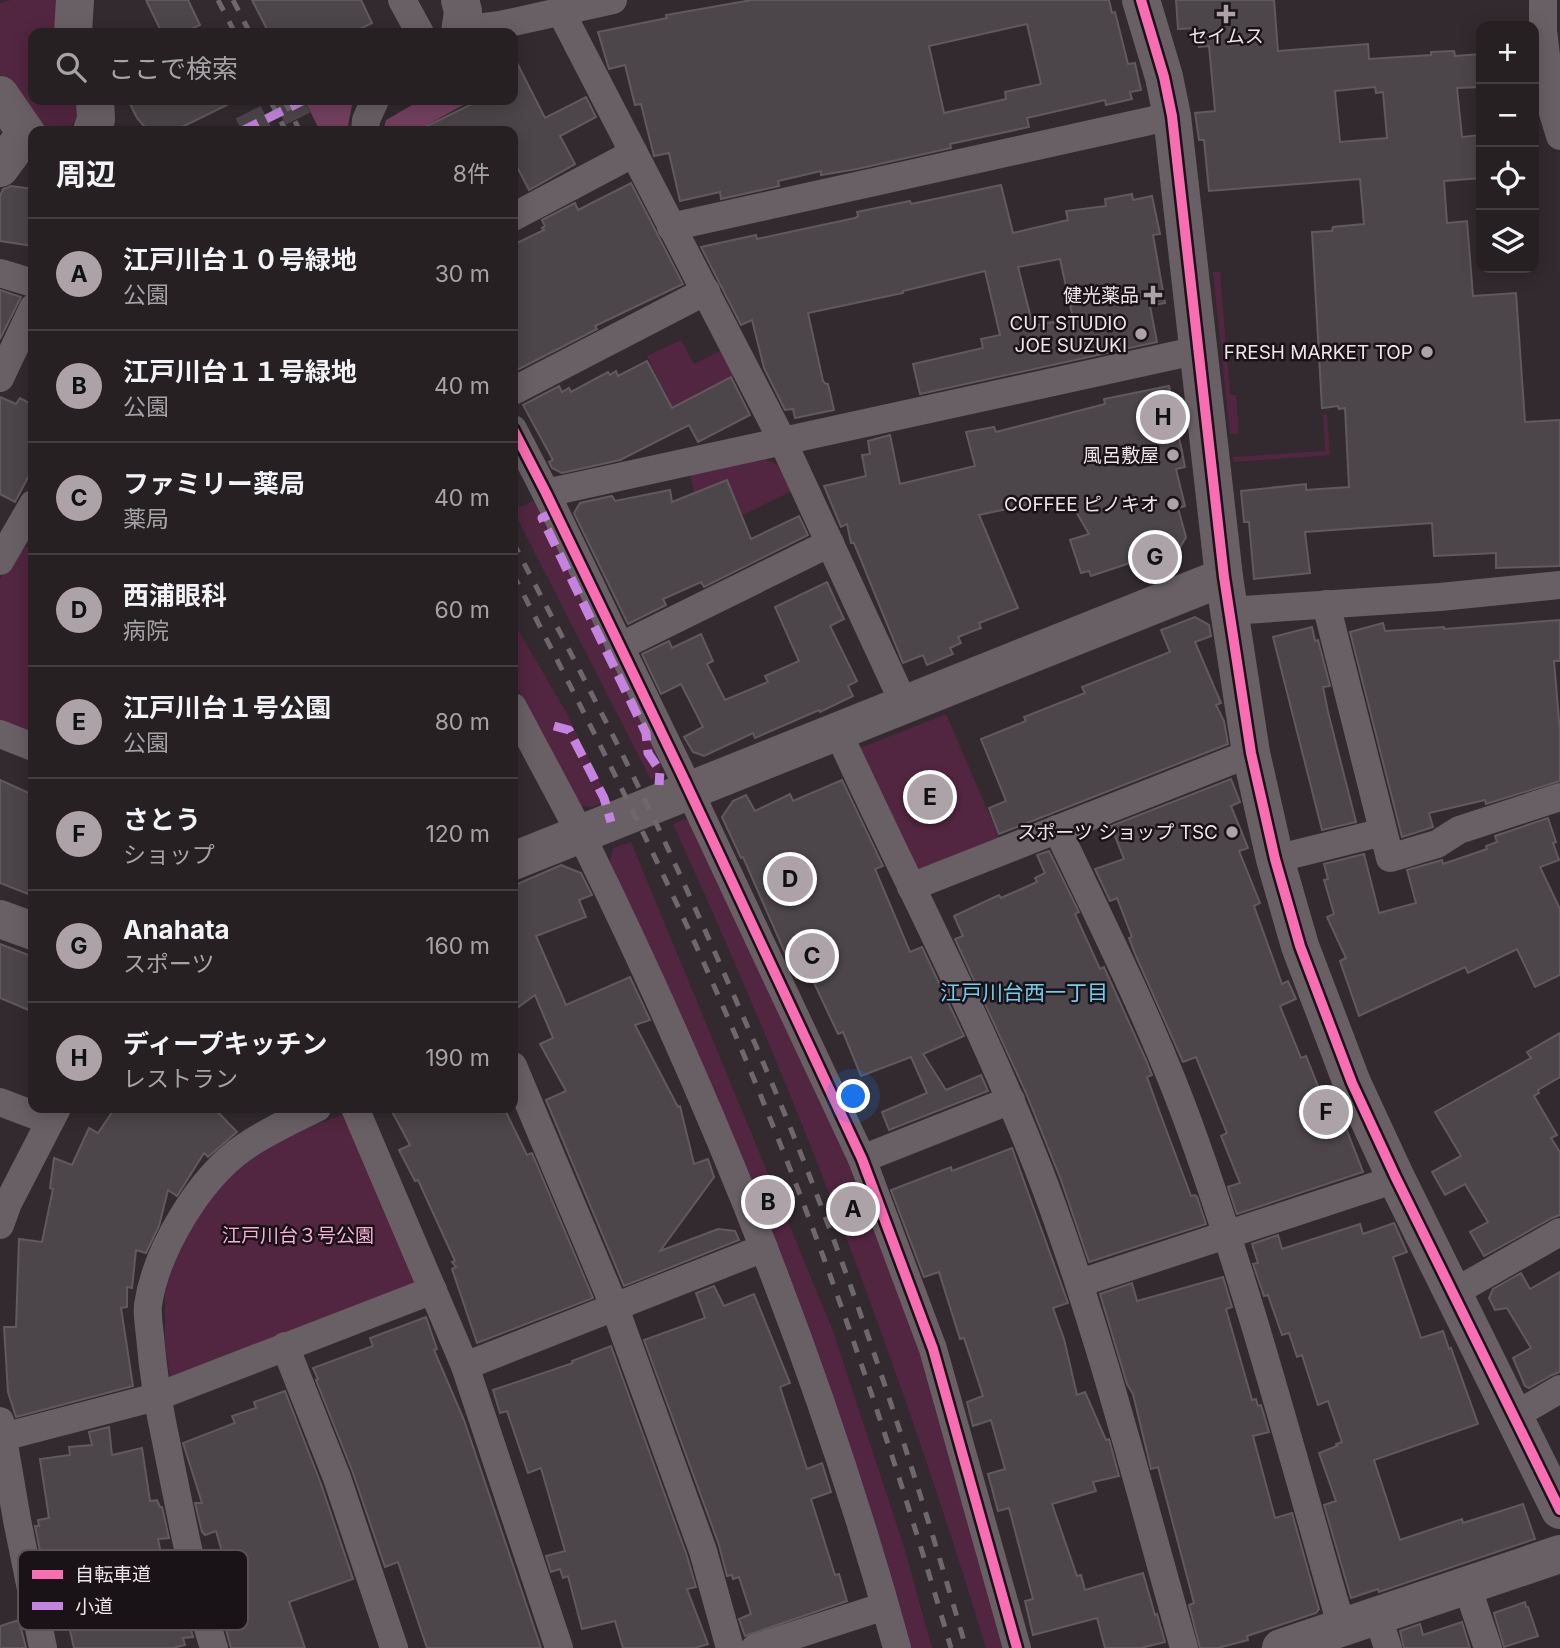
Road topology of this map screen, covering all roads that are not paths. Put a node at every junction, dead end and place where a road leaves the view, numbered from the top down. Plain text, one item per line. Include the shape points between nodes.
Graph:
1 (75, 0) edge
2 (402, 0) edge
3 (613, 0) edge
4 (1141, 0) edge
5 (1544, 0) edge
6 (568, 7) edge
7 (461, 21) edge
8 (73, 28) edge
9 (418, 28) edge
10 (0, 95) edge
11 (95, 105) edge
12 (373, 105) edge
13 (1172, 116) junction
14 (94, 126) edge
15 (365, 126) edge
16 (1560, 136) edge
17 (28, 137) edge
18 (28, 139) edge
19 (634, 153) junction
20 (0, 167) edge
21 (518, 214) edge
22 (671, 227) junction
23 (0, 273) edge
24 (28, 281) edge
25 (706, 291) junction
26 (28, 319) edge
27 (1199, 350) junction
28 (0, 378) edge
29 (518, 388) edge
30 (518, 439) edge
31 (783, 442) junction
32 (546, 493) junction
33 (28, 515) edge
34 (830, 543) junction
35 (0, 561) edge
36 (1560, 585) edge
37 (1226, 594) junction
38 (1326, 604) junction
39 (619, 647) junction
40 (905, 706) junction
41 (518, 716) edge
42 (838, 732) junction
43 (0, 734) edge
44 (28, 745) edge
45 (1251, 753) junction
46 (689, 792) junction
47 (1560, 797) edge
48 (1057, 829) junction
49 (1383, 832) junction
50 (580, 834) junction
51 (518, 859) edge
52 (1275, 859) junction
53 (911, 887) junction
54 (0, 919) edge
55 (28, 929) edge
56 (518, 1078) edge
57 (1010, 1100) junction
58 (0, 1102) edge
59 (28, 1108) edge
60 (307, 1113) edge
61 (357, 1113) edge
62 (54, 1114) edge
63 (862, 1160) junction
64 (1396, 1179) junction
65 (3, 1210) edge
66 (1560, 1232) edge
67 (1228, 1235) junction
68 (764, 1248) junction
69 (1080, 1283) junction
70 (433, 1290) junction
71 (1453, 1293) junction
72 (615, 1308) junction
73 (285, 1346) junction
74 (465, 1366) junction
75 (1560, 1389) edge
76 (156, 1397) junction
77 (1514, 1416) junction
78 (1, 1429) edge
79 (1560, 1510) edge
80 (22, 1550) edge
81 (187, 1550) edge
82 (1560, 1554) edge
83 (1467, 1586) junction
84 (885, 1606) junction
85 (1342, 1628) junction
86 (39, 1630) edge
87 (209, 1630) edge
88 (1383, 1632) edge
89 (1287, 1647) edge
90 (43, 1648) edge
91 (214, 1648) edge
92 (394, 1648) edge
93 (559, 1648) edge
94 (730, 1648) edge
95 (755, 1648) edge
96 (897, 1648) edge
97 (1017, 1648) edge
98 (1184, 1648) edge
99 (1488, 1648) edge

1 - 8 street
2 - 9 street
3 - 6 street
4 - 13 street
5 - 16 street via 1542,31
6 - 7 street via 500,25
6 - 19 street
10 - 17 street
11 - 14 street
12 - 15 street
13 - 22 street
13 - 27 street
18 - 20 street
19 - 21 street
19 - 22 street
22 - 25 street
23 - 24 street
25 - 29 street
25 - 31 street
26 - 28 street
27 - 31 street
27 - 37 street
30 - 32 street
31 - 32 street
31 - 34 street
32 - 39 street
33 - 35 street
34 - 39 street
34 - 40 street
36 - 38 street
37 - 38 street
37 - 40 street
37 - 45 street
38 - 49 street
39 - 46 street
40 - 42 street
41 - 50 street
42 - 46 street
42 - 53 street
43 - 44 street
45 - 48 street
45 - 52 street
46 - 50 street
46 - 63 street
47 - 49 street via 1390,858
48 - 53 street
48 - 67 street via 1142,1011
49 - 52 street
50 - 51 street
50 - 68 street via 709,1111
52 - 64 street via 1321,1004
53 - 57 street
54 - 55 street
56 - 72 street
57 - 63 street
57 - 69 street
58 - 59 street
60 - 76 street via 241,1150 205,1186 174,1233 159,1264 148,1306
61 - 70 street
62 - 65 street
63 - 97 street via 933,1349
64 - 67 street
64 - 71 street
66 - 71 street
67 - 69 street
67 - 85 street
68 - 72 street
68 - 84 street
69 - 98 street
70 - 73 street
70 - 74 street
71 - 77 street
72 - 74 street
72 - 94 street via 703,1551
73 - 76 street
73 - 92 street via 337,1478
74 - 93 street
75 - 77 street
76 - 78 street
76 - 81 street
77 - 79 street
78 - 80 street
82 - 83 street
83 - 88 street
83 - 99 street
84 - 95 street
84 - 96 street
85 - 88 street
85 - 89 street
86 - 90 street
87 - 91 street

